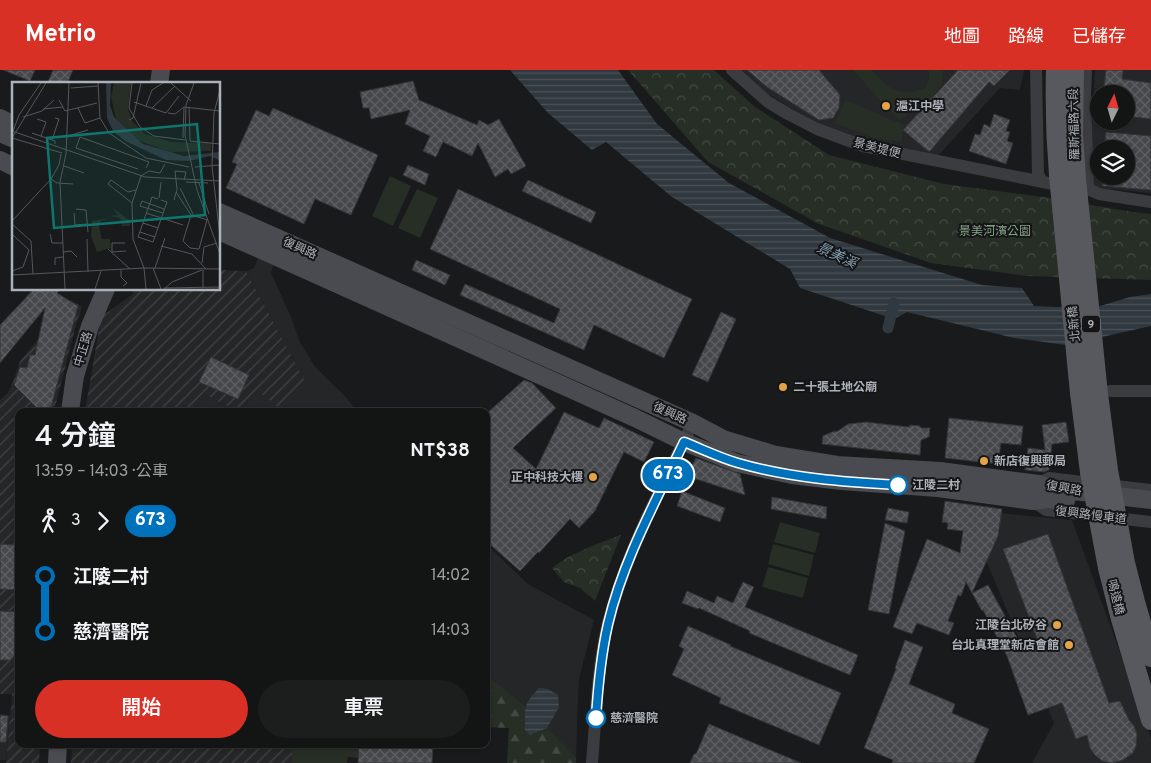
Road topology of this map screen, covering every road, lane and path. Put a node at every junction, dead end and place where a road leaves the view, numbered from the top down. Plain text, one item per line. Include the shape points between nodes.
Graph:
1 (732, 70) edge
2 (1036, 70) edge
3 (1056, 70) edge
4 (1074, 70) edge
5 (1086, 70) edge
6 (0, 118) edge
7 (12, 123) edge
8 (0, 133) edge
9 (12, 138) edge
10 (0, 160) edge
11 (12, 166) edge
12 (1067, 183) junction
13 (1151, 202) edge
14 (220, 212) edge
15 (220, 231) edge
16 (106, 290) edge
17 (1110, 391) dead end
18 (1151, 391) edge
19 (70, 408) edge
20 (694, 423) junction
21 (684, 442) junction
22 (1099, 471) junction
23 (1039, 484) junction
24 (1151, 490) edge
25 (1151, 500) edge
26 (1033, 501) junction
27 (1151, 512) edge
28 (1151, 522) edge
29 (1151, 657) edge
30 (1151, 720) edge
31 (58, 748) edge
32 (57, 763) edge
33 (592, 763) edge

1 - 12 street, 景美堤便 via 768,102 788,114 863,146
2 - 12 street via 1038,174
3 - 12 main road, 羅斯福路六段 / 9 via 1055,107
4 - 12 main road, 羅斯福路六段 / 9 via 1073,135
5 - 12 street via 1085,97
6 - 7 main road
8 - 9 main road
10 - 11 main road
12 - 13 street, 景美堤便 via 1099,194
12 - 22 main road, 北新橋 / 9, bridge via 1098,394
14 - 20 main road, 復興路
15 - 21 main road, 復興路
16 - 19 main road, 中正路 via 74,376
17 - 18 street
20 - 21 street
20 - 23 main road, 復興路 via 723,439 776,456
21 - 26 main road, 復興路 via 737,463 792,475 938,488
21 - 33 street via 643,527 608,624 602,651
22 - 29 main road, 鳴遠橋 / 9, bridge
22 - 30 main road, 鳴遠橋 / 9, bridge via 1108,568
23 - 24 street via 1049,478
23 - 25 main road, 復興路 via 1048,488
26 - 27 main road, 復興路 via 1047,499
26 - 28 street, 復興路慢車道 via 1046,510
31 - 32 main road

